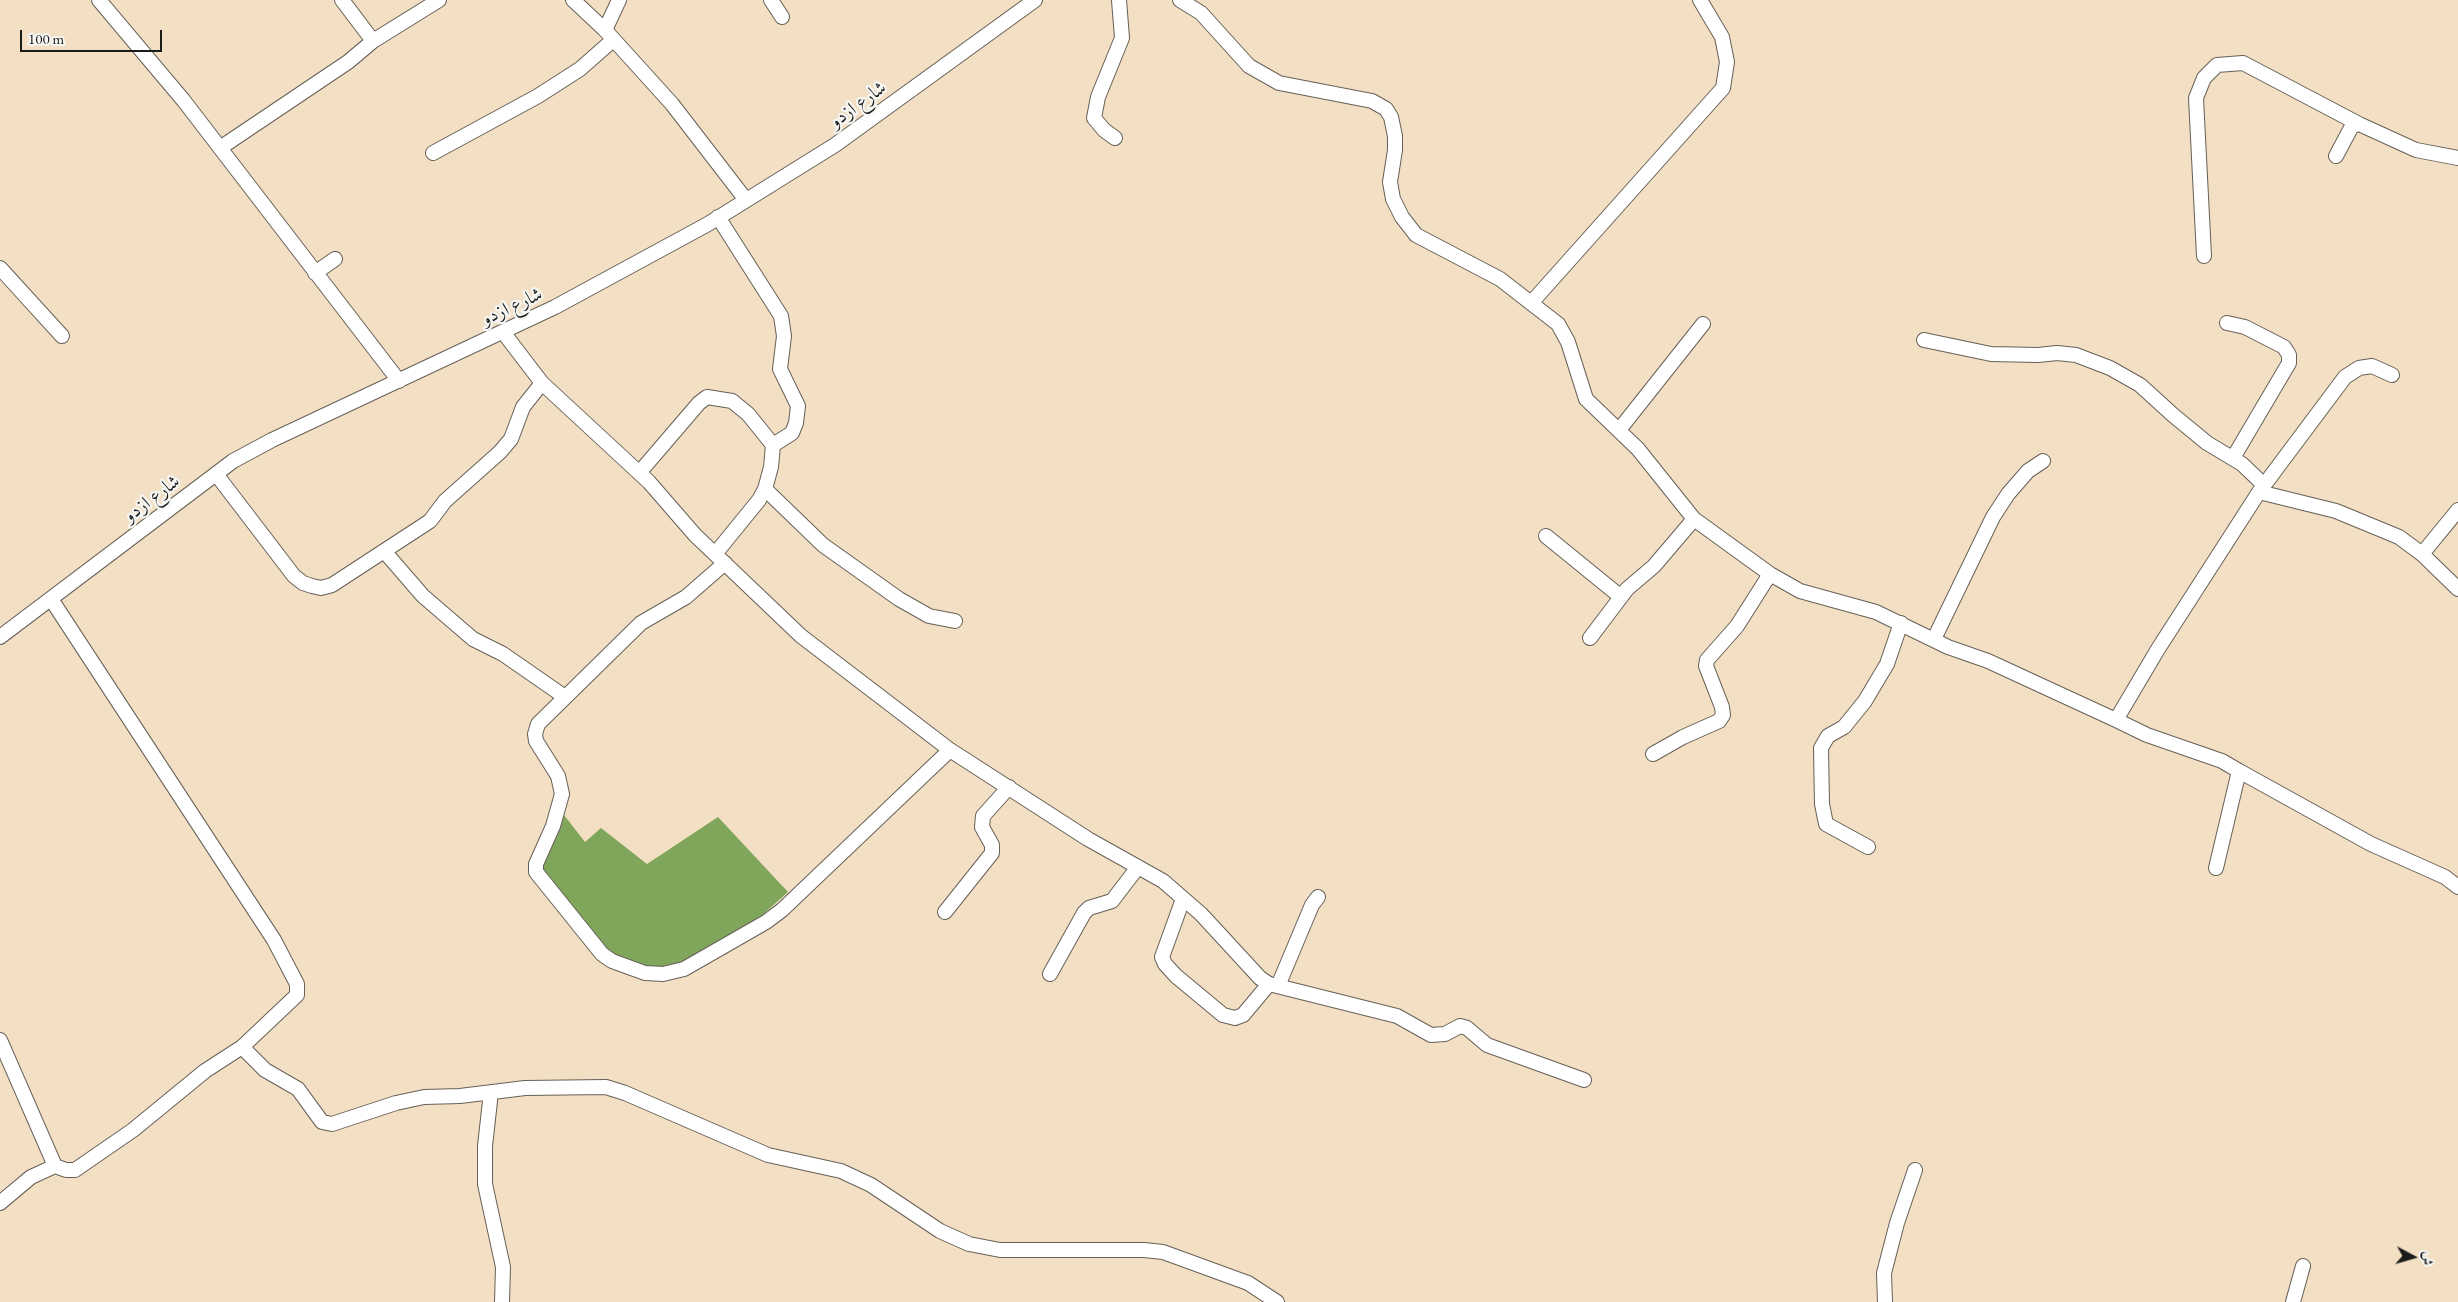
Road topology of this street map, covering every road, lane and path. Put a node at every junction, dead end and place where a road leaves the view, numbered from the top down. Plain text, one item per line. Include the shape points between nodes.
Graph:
1 (342, 0) edge
2 (439, 0) edge
3 (573, 0) edge
4 (619, 0) edge
5 (771, 0) edge
6 (1035, 0) edge
7 (1119, 0) edge
8 (1180, 0) edge
9 (1700, 0) edge
10 (106, 3) edge
11 (782, 17) dead end
12 (609, 35) junction
13 (373, 41) junction
14 (2359, 124) junction
15 (1115, 138) dead end
16 (220, 148) junction
17 (433, 154) dead end
18 (2336, 156) dead end
19 (2458, 158) edge
20 (746, 200) junction
21 (718, 218) junction
22 (2204, 256) dead end
23 (336, 259) dead end
24 (0, 268) edge
25 (315, 273) junction
26 (1532, 302) junction
27 (2227, 323) dead end
28 (1703, 324) dead end
29 (503, 332) junction
30 (62, 336) dead end
31 (1924, 340) dead end
32 (2392, 375) dead end
33 (399, 381) junction
34 (542, 383) junction
35 (1618, 430) junction
36 (773, 445) junction
37 (2233, 458) junction
38 (2043, 461) dead end
39 (639, 473) junction
40 (216, 474) junction
41 (765, 489) junction
42 (2261, 489) junction
43 (2458, 510) edge
44 (1694, 519) junction
45 (1546, 536) dead end
46 (384, 551) junction
47 (2422, 554) junction
48 (720, 559) junction
49 (1770, 574) junction
50 (2458, 589) edge
51 (1621, 597) junction
52 (51, 599) junction
53 (955, 621) dead end
54 (1901, 623) junction
55 (0, 638) edge
56 (1590, 638) dead end
57 (1934, 639) junction
58 (565, 697) junction
59 (2116, 720) junction
60 (950, 750) junction
61 (1653, 754) dead end
62 (2239, 771) junction
63 (1009, 787) junction
64 (1868, 848) dead end
65 (1138, 867) junction
66 (2216, 868) dead end
67 (2458, 887) edge
68 (1318, 897) dead end
69 (1183, 899) junction
70 (945, 912) dead end
71 (1050, 974) dead end
72 (1274, 985) junction
73 (0, 1040) edge
74 (242, 1047) junction
75 (1584, 1080) dead end
76 (491, 1092) junction
77 (55, 1166) junction
78 (1915, 1170) dead end
79 (0, 1203) edge
80 (2303, 1266) dead end
81 (502, 1302) edge
82 (1277, 1302) edge
83 (1884, 1302) edge
84 (2294, 1302) edge

1 - 13 street
2 - 13 street
3 - 12 street
4 - 12 street
5 - 11 street
6 - 20 street, شارع ازدو via 836,145
7 - 15 street via 1122,38 1098,97 1094,118
8 - 26 street via 1201,13 1249,66 1279,84 1372,101 1386,109 1395,136 1390,182 1393,199 1416,236 1500,279
9 - 26 street via 1722,37 1727,62 1723,88
10 - 16 street
12 - 17 street via 580,69
12 - 20 street via 672,104
13 - 16 street via 348,62
14 - 18 street via 2352,126
14 - 19 street via 2416,150
14 - 22 street via 2242,63 2217,65 2204,78 2196,98
16 - 25 street
20 - 21 street, شارع ازدو
21 - 29 street, شارع ازدو via 556,307
21 - 36 street via 781,316 784,336 780,369 798,406 792,433
23 - 25 street
24 - 30 street
25 - 33 street
26 - 35 street via 1564,332 1586,399
27 - 37 street via 2245,326 2284,347 2289,355 2289,363
28 - 35 street
29 - 33 street, شارع ازدو
29 - 34 street
31 - 37 street via 1991,354 2076,355 2110,368 2140,385 2172,416
32 - 42 street via 2372,366 2359,368 2345,377
33 - 40 street, شارع ازدو via 272,440
34 - 39 street
34 - 46 street via 523,407 511,439 500,452 445,501 430,521
35 - 44 street via 1638,449
36 - 39 street via 748,414 732,401 707,396
36 - 41 street
37 - 42 street
38 - 57 street via 2028,471 1993,517
39 - 48 street
40 - 46 street via 294,576 303,583 322,588 332,585
40 - 52 street, شارع ازدو
41 - 48 street
41 - 53 street via 824,545 899,599 929,616
42 - 47 street via 2372,524 2399,537
42 - 59 street
43 - 47 street
44 - 49 street
44 - 51 street via 1654,566
45 - 51 street
46 - 58 street via 423,596 473,639 503,654
47 - 50 street
48 - 58 street via 686,597 641,623
48 - 60 street via 802,636
49 - 54 street via 1800,591 1876,612
49 - 61 street via 1737,626 1707,660 1706,666 1723,715 1719,721
51 - 56 street
52 - 55 street, شارع ازدو
52 - 74 street via 274,940 297,984 297,995 291,1002
54 - 57 street
54 - 64 street via 1887,664 1865,701 1844,727 1828,736 1821,748 1822,804 1826,824
57 - 59 street
58 - 60 street via 538,724 535,734 540,749 558,776 562,794 553,826 536,864 536,872 602,954 645,973 684,970 766,922
59 - 62 street via 2147,735 2222,761
60 - 63 street
62 - 66 street
62 - 67 street via 2371,844 2445,877
63 - 65 street via 1088,839
63 - 70 street via 983,816 982,827 992,845 992,853
65 - 69 street
65 - 71 street via 1112,902 1089,908 1084,913
68 - 72 street
69 - 72 street via 1201,914 1243,962
69 - 72 street via 1162,957 1176,976 1223,1015 1235,1018 1243,1015
72 - 75 street via 1397,1016 1431,1035 1445,1034 1460,1026 1467,1028 1487,1045
73 - 77 street
74 - 76 street via 266,1070 298,1089 322,1122 332,1124 424,1097
74 - 77 street via 205,1070 133,1130 75,1170
76 - 81 street via 485,1184 503,1268
76 - 82 street via 525,1088 606,1088 625,1093 768,1155 840,1170 871,1185 940,1231 969,1244 1000,1250 1163,1252 1248,1283
77 - 79 street via 31,1177
78 - 83 street via 1896,1223 1884,1273
80 - 84 street

